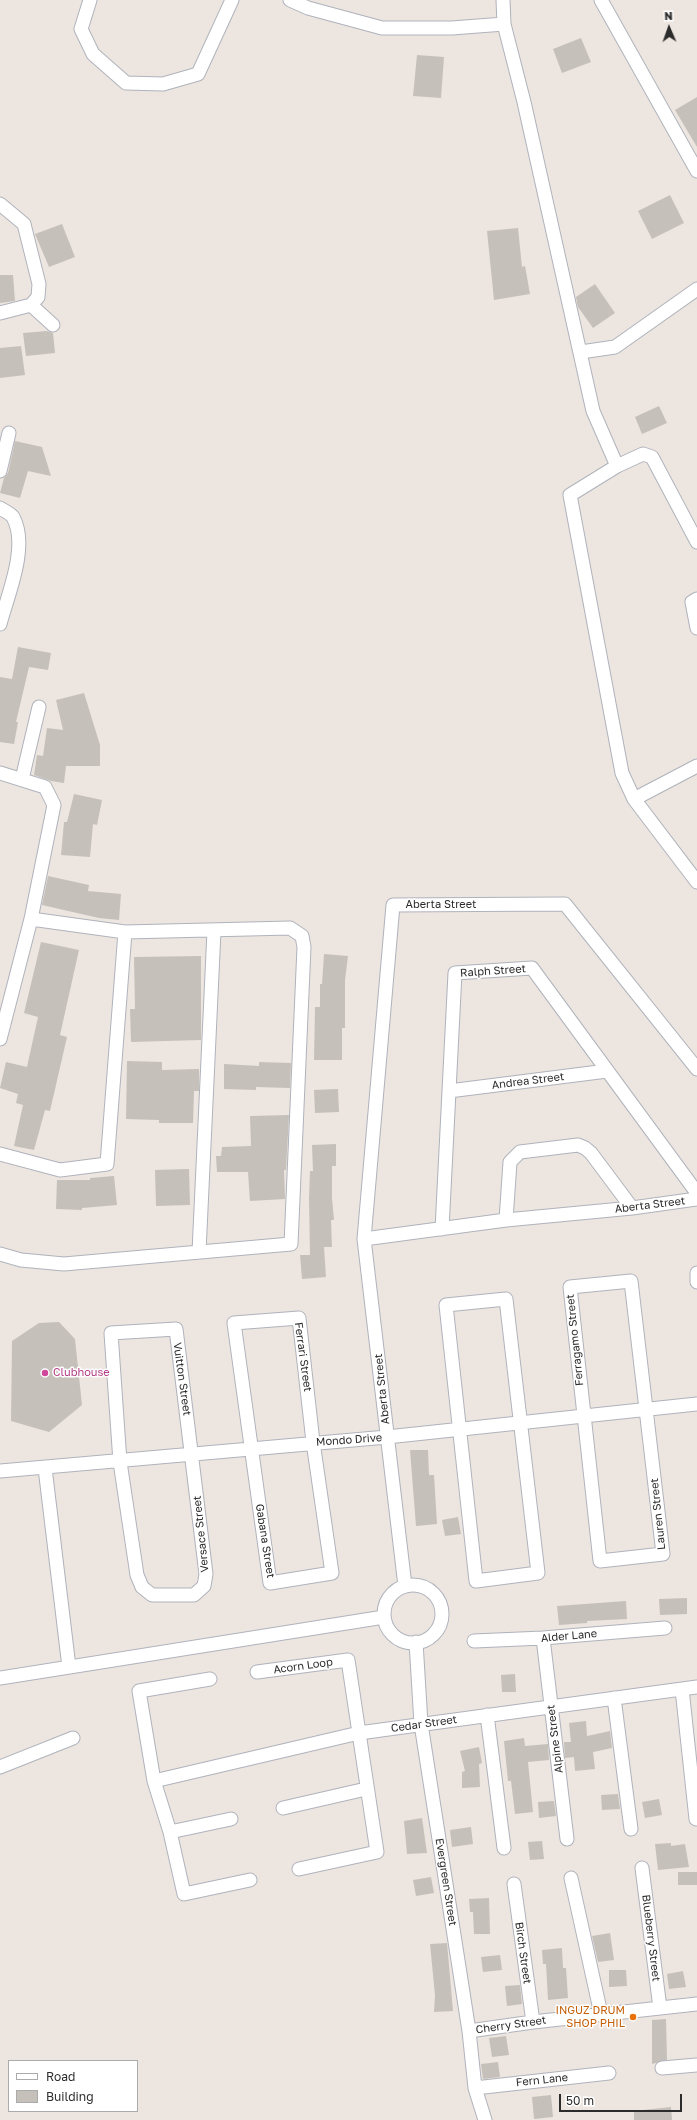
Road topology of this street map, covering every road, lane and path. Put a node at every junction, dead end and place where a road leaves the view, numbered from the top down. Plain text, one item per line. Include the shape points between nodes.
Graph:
1 (90, 0) edge
2 (232, 0) edge
3 (290, 0) edge
4 (503, 0) edge
5 (601, 0) edge
6 (504, 24) junction
7 (697, 171) edge
8 (0, 204) edge
9 (697, 289) edge
10 (32, 305) junction
11 (0, 313) edge
12 (53, 325) dead end
13 (581, 352) junction
14 (9, 433) dead end
15 (617, 466) junction
16 (0, 471) edge
17 (0, 508) edge
18 (697, 542) edge
19 (697, 599) edge
20 (0, 624) edge
21 (697, 628) edge
22 (39, 707) dead end
23 (697, 766) edge
24 (0, 773) edge
25 (22, 779) junction
26 (634, 799) junction
27 (697, 882) edge
28 (31, 919) junction
29 (214, 931) junction
30 (125, 932) junction
31 (0, 1039) edge
32 (697, 1069) edge
33 (607, 1071) junction
34 (449, 1092) junction
35 (0, 1154) edge
36 (697, 1192) edge
37 (697, 1199) edge
38 (632, 1208) junction
39 (506, 1220) junction
40 (442, 1229) junction
41 (364, 1239) junction
42 (200, 1252) junction
43 (0, 1254) edge
44 (697, 1273) edge
45 (697, 1282) edge
46 (697, 1404) edge
47 (646, 1410) junction
48 (584, 1416) junction
49 (521, 1423) junction
50 (460, 1430) junction
51 (387, 1437) junction
52 (313, 1442) junction
53 (252, 1449) junction
54 (192, 1454) junction
55 (120, 1462) junction
56 (45, 1468) junction
57 (0, 1471) edge
58 (405, 1586) junction
59 (384, 1617) junction
60 (665, 1628) dead end
61 (543, 1638) junction
62 (474, 1641) dead end
63 (416, 1642) junction
64 (69, 1667) junction
65 (257, 1672) dead end
66 (0, 1678) edge
67 (210, 1679) dead end
68 (697, 1687) edge
69 (682, 1689) junction
70 (614, 1698) junction
71 (551, 1707) junction
72 (487, 1715) junction
73 (421, 1724) junction
74 (359, 1733) junction
75 (73, 1738) dead end
76 (0, 1767) edge
77 (154, 1781) junction
78 (366, 1789) junction
79 (283, 1808) dead end
80 (232, 1819) dead end
81 (696, 1819) dead end
82 (631, 1829) dead end
83 (170, 1832) junction
84 (566, 1839) dead end
85 (504, 1848) dead end
86 (642, 1868) dead end
87 (299, 1869) dead end
88 (571, 1878) dead end
89 (250, 1880) dead end
90 (514, 1884) dead end
91 (697, 2004) edge
92 (660, 2008) junction
93 (600, 2014) junction
94 (532, 2022) junction
95 (469, 2032) junction
96 (697, 2066) edge
97 (662, 2068) dead end
98 (610, 2073) dead end
99 (475, 2088) junction
100 (485, 2120) edge

1 - 2 street via 81,29 93,54 126,83 163,84 198,74
3 - 6 street via 308,8 382,28 452,28
4 - 6 street
5 - 7 street
6 - 13 street
8 - 10 street via 24,224 39,284 38,297
9 - 13 street via 615,347
10 - 11 street
10 - 12 street
13 - 15 street via 593,411
14 - 16 street
15 - 18 street via 643,454 652,457
15 - 26 street via 570,495 622,773
17 - 20 street via 12,516 18,532 19,549
19 - 21 street via 692,602
22 - 25 street
23 - 26 street
24 - 25 street
25 - 28 street via 45,787 54,805
26 - 27 street
28 - 30 street
28 - 31 street
29 - 30 street
29 - 42 street
29 - 42 street via 290,928 302,936 304,947 291,1244
30 - 35 street via 107,1164 60,1170
32 - 41 street, Aberta Street via 565,904 393,905
33 - 34 street, Andrea Street
33 - 34 street, Ralph Street via 532,968 455,973
33 - 36 street, Ralph Street
34 - 40 street, Ralph Street
37 - 38 street, Aberta Street
38 - 39 street, Aberta Street
38 - 39 street via 591,1154 578,1145 520,1152 514,1156 510,1162
39 - 40 street, Aberta Street
40 - 41 street, Aberta Street
41 - 51 street, Aberta Street
42 - 43 street via 64,1264 21,1260
44 - 45 street
46 - 47 street, Mondo Drive
47 - 48 street, Mondo Drive
47 - 48 street, Ferragamo Street via 631,1281 570,1287
47 - 48 street, Lauren Street via 663,1554 600,1561
48 - 49 street, Mondo Drive
49 - 50 street, Mondo Drive
49 - 50 street via 506,1299 446,1305
49 - 50 street via 538,1573 476,1581
50 - 51 street, Mondo Drive
51 - 52 street, Mondo Drive
51 - 58 street, Aberta Street
52 - 53 street, Mondo Drive
52 - 53 street, Ferrari Street via 299,1318 234,1323
52 - 53 street, Gabana Street via 332,1573 270,1583
53 - 54 street, Mondo Drive
54 - 55 street, Mondo Drive
54 - 55 street, Vuitton Street via 176,1329 111,1333
54 - 55 street, Versace Street via 206,1574 204,1586 194,1595 152,1595 142,1587 137,1575
55 - 56 street, Mondo Drive
56 - 57 street, Mondo Drive
56 - 64 street
58 - 59 street via 392,1594 387,1601
58 - 63 street via 424,1587 438,1599 442,1608 442,1618 436,1631 425,1640
59 - 63 street via 395,1636 407,1642
59 - 64 street
60 - 61 street, Alder Lane
61 - 62 street, Alder Lane
61 - 71 street, Alpine Street
63 - 73 street, Evergreen Street
64 - 66 street
65 - 74 street, Acorn Loop via 348,1660
67 - 77 street via 139,1691
68 - 69 street, Cedar Street
69 - 70 street, Cedar Street
69 - 81 street
70 - 71 street, Cedar Street
70 - 82 street
71 - 72 street, Cedar Street
71 - 84 street, Alpine Street
72 - 73 street, Cedar Street
72 - 85 street
73 - 74 street, Cedar Street
73 - 95 street, Evergreen Street
74 - 77 street, Cedar Street
74 - 78 street
75 - 76 street
77 - 83 street
78 - 79 street
78 - 87 street via 377,1852
80 - 83 street
83 - 89 street via 184,1894
86 - 92 street, Blueberry Street
88 - 93 street
90 - 94 street, Birch Street
91 - 92 street, Cherry Street
92 - 93 street, Cherry Street
93 - 94 street, Cherry Street
94 - 95 street, Cherry Street
95 - 99 street, Evergreen Street
96 - 97 street
98 - 99 street, Fern Lane
99 - 100 street, Evergreen Street

